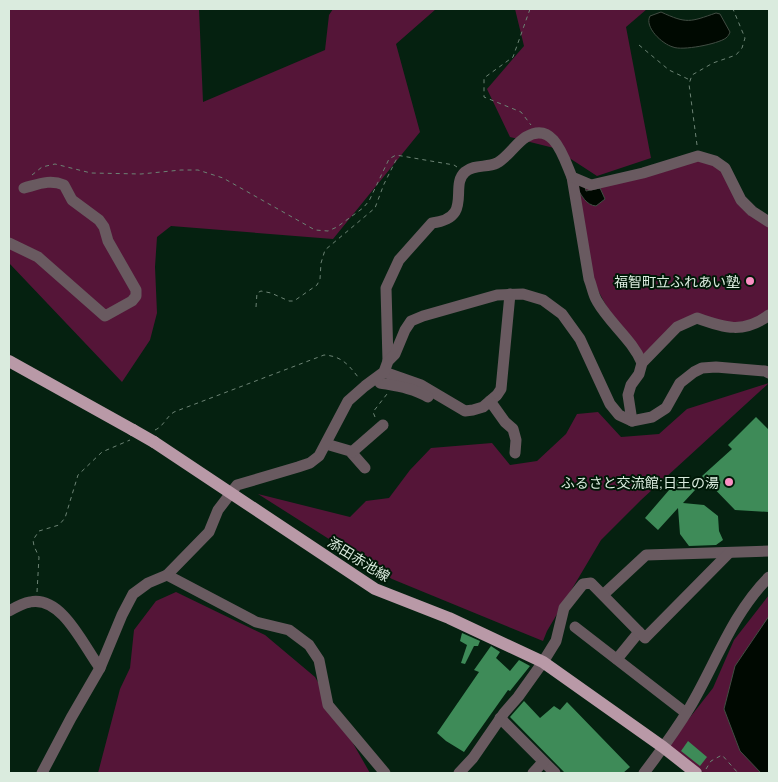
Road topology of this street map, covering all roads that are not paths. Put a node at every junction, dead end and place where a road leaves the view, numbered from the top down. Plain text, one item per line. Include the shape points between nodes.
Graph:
1 (572, 177) junction
2 (24, 188) road end
3 (769, 222) edge
4 (9, 243) edge
5 (510, 294) junction
6 (769, 315) edge
7 (9, 361) edge
8 (642, 363) junction
9 (769, 373) edge
10 (381, 374) junction
11 (397, 389) road end
12 (429, 398) dead end
13 (490, 401) junction
14 (632, 421) junction
15 (383, 426) road end
16 (326, 444) junction
17 (352, 452) junction
18 (516, 454) dead end
19 (364, 468) dead end
20 (230, 492) junction
21 (769, 551) edge
22 (729, 553) junction
23 (167, 575) junction
24 (769, 577) edge
25 (604, 594) junction
26 (9, 611) edge
27 (575, 627) dead end
28 (639, 632) junction
29 (617, 660) junction
30 (542, 662) junction
31 (100, 668) junction
32 (686, 713) junction
33 (500, 718) junction
34 (663, 747) junction
35 (543, 762) junction
36 (42, 773) edge
37 (385, 773) edge
38 (459, 773) edge
39 (533, 773) edge
40 (555, 773) edge
41 (644, 773) edge
42 (696, 773) edge

1 - 3 street via 590,185 698,156 725,168 741,200
1 - 8 street via 594,293
1 - 10 street via 558,144 552,137 539,133 526,137 498,163 472,168 462,177 458,204 452,216 443,222 432,223 423,232 399,260 386,288
2 - 4 street via 55,181 64,185 72,200 104,227 108,241 136,290 136,296 105,316 38,257
5 - 10 street via 411,321
5 - 13 street via 501,389
5 - 14 street via 543,300 562,314 580,339 610,404 619,415
6 - 8 street via 760,322 736,328 697,318 677,327
7 - 20 main road, 添田赤池線, bridge via 134,430
8 - 14 street via 628,395
9 - 14 street via 702,368 680,383 666,408 652,417
10 - 11 street
10 - 12 street via 399,386
10 - 13 street via 422,385 465,411
10 - 16 street via 348,402
13 - 18 street via 504,422 513,429
15 - 17 street
16 - 17 street
16 - 20 street via 310,463 236,486
17 - 19 street
20 - 23 street via 209,532
20 - 30 main road, 添田赤池線 via 375,589 449,618
21 - 22 street
22 - 25 street via 646,555
22 - 28 street via 644,638
23 - 31 street via 133,594
23 - 37 street via 256,622 289,630 309,645 319,660 328,706
24 - 32 street via 728,634
25 - 28 street
25 - 30 street via 592,583 584,584 564,608 556,641
26 - 31 street via 31,601 56,607
27 - 29 street
28 - 29 street
29 - 32 street
30 - 33 street
30 - 34 main road, 添田赤池線
31 - 36 street
32 - 34 street
33 - 35 street
33 - 38 street
34 - 41 street
34 - 42 main road, 添田赤池線
35 - 39 street
35 - 40 street

